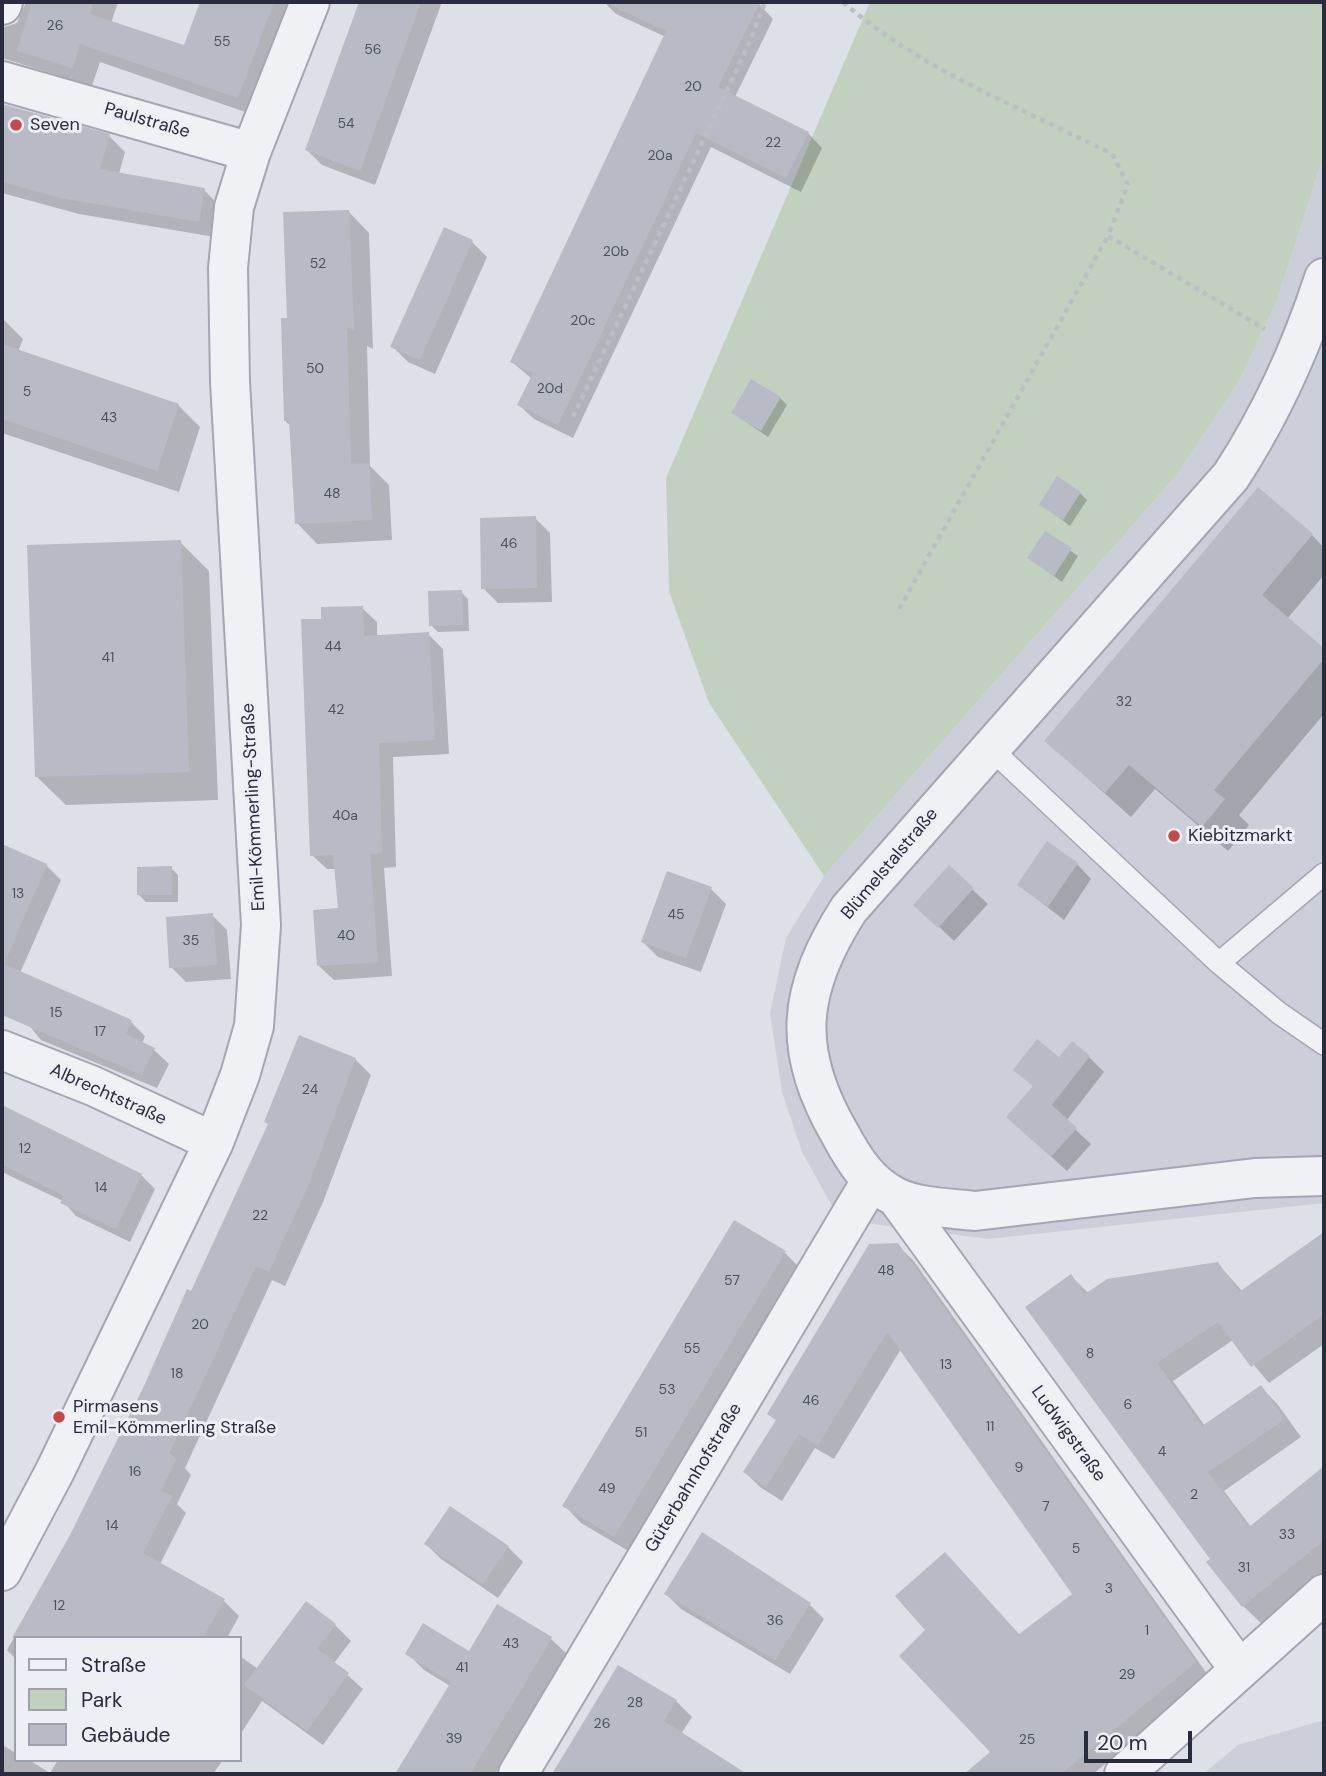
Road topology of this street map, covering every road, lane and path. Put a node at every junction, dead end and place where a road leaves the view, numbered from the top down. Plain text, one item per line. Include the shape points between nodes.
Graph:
1 (310, 2) edge
2 (765, 2) edge
3 (843, 2) edge
4 (2, 81) edge
5 (251, 152) junction
6 (1108, 236) junction
7 (1324, 278) edge
8 (1299, 349) junction
9 (573, 418) dead end
10 (899, 609) dead end
11 (990, 747) junction
12 (1324, 874) edge
13 (1219, 963) junction
14 (1324, 1044) edge
15 (2, 1050) edge
16 (214, 1142) junction
17 (1324, 1176) edge
18 (884, 1189) junction
19 (2, 1571) edge
20 (1324, 1594) edge
21 (1239, 1669) junction
22 (517, 1774) edge
23 (1124, 1774) edge

1 - 5 street, Emil-Kömmerling-Straße
2 - 9 path
3 - 6 path via 879,33 916,55 1112,154 1128,184
4 - 5 street, Paulstraße
5 - 16 street, Emil-Kömmerling-Straße via 234,207 228,268 260,978 254,1026
6 - 8 path
6 - 10 path
7 - 8 street, Blümelstalstraße
8 - 11 street, Blümelstalstraße via 1259,433 1231,476
11 - 13 lane
11 - 18 street, Blümelstalstraße via 849,909 825,947 812,983 805,1024 811,1069 828,1114
12 - 13 lane
13 - 14 lane
15 - 16 street, Albrechtstraße
16 - 19 street, Emil-Kömmerling-Straße
17 - 18 street via 1255,1178 975,1211 936,1207
18 - 21 street, Ludwigstraße
18 - 22 street, Güterbahnhofstraße
20 - 21 street
21 - 23 street

